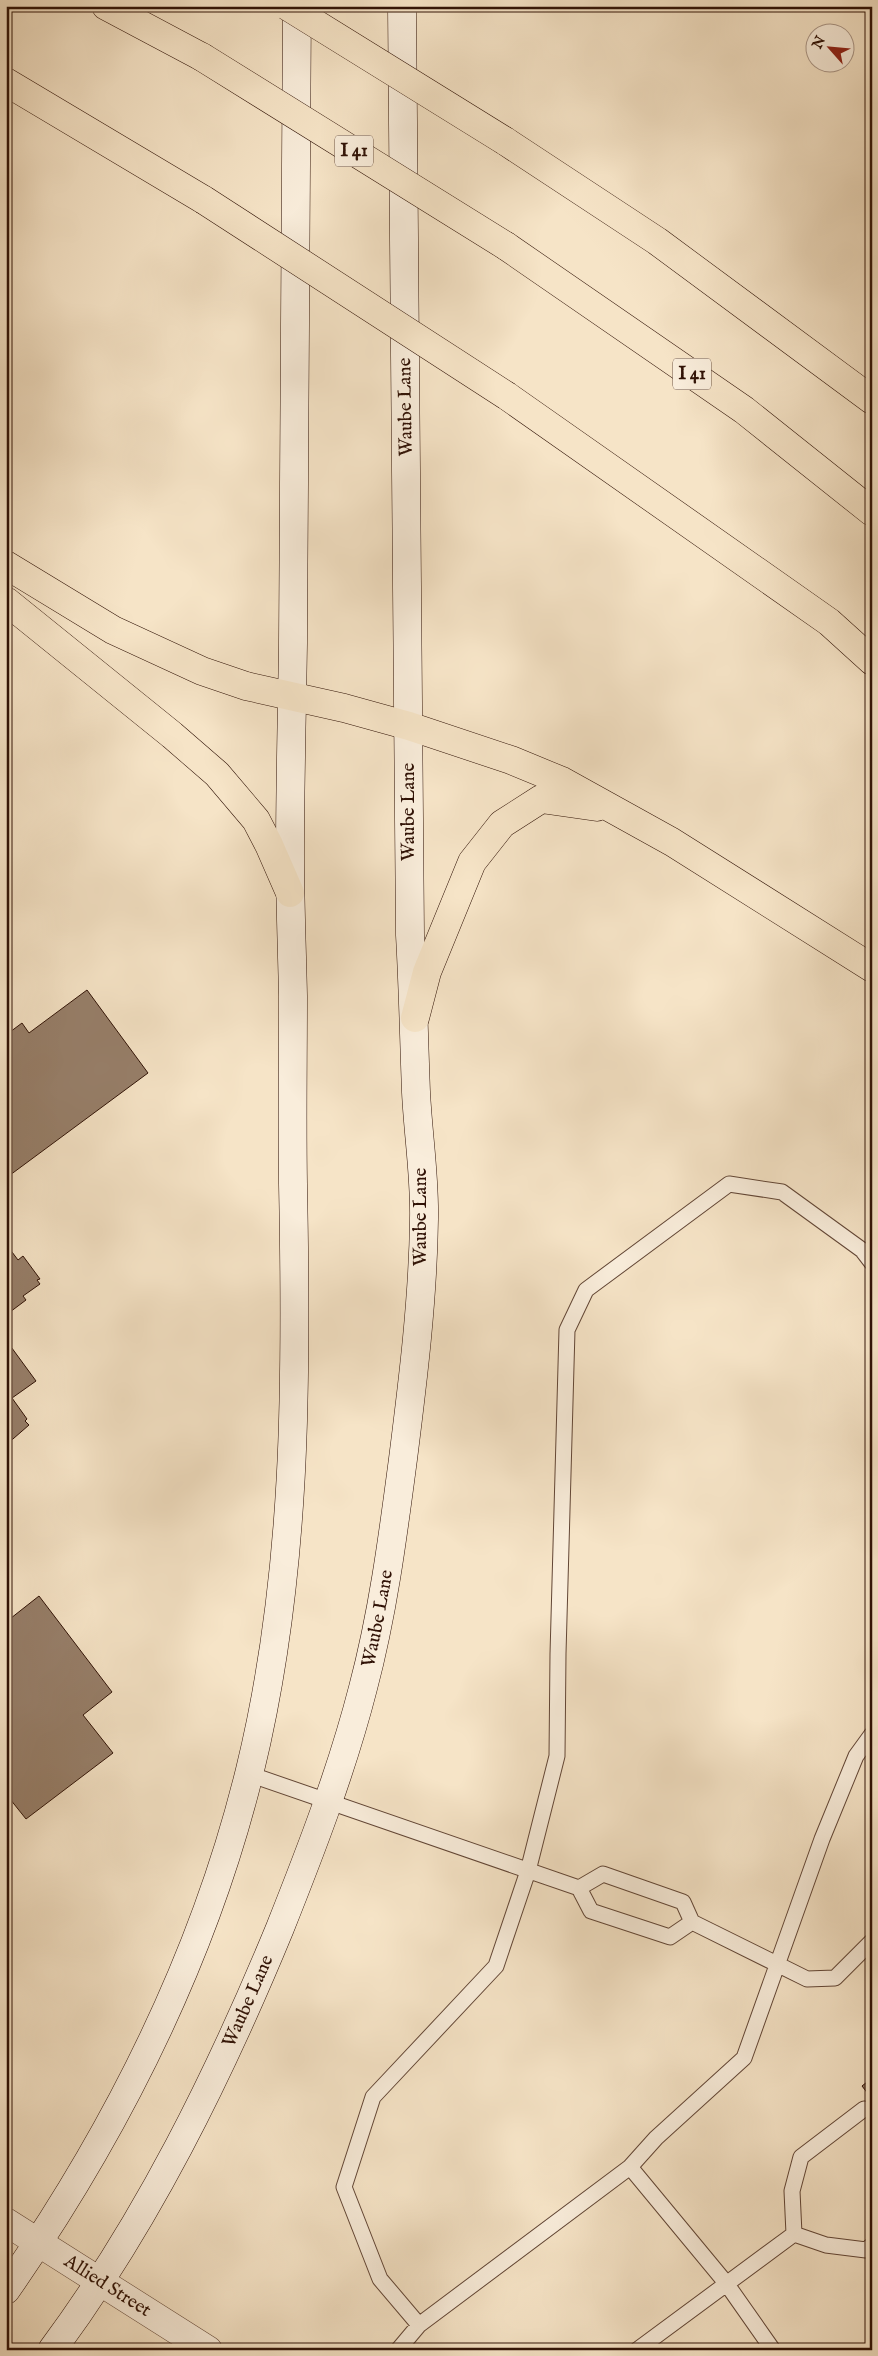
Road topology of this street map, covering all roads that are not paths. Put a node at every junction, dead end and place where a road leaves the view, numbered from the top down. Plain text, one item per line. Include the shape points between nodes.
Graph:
1 (106, 6) edge
2 (287, 6) edge
3 (297, 6) edge
4 (402, 6) edge
5 (6, 82) edge
6 (872, 400) edge
7 (872, 512) edge
8 (6, 565) edge
9 (6, 601) edge
10 (872, 661) edge
11 (292, 698) junction
12 (409, 726) junction
13 (616, 810) junction
14 (290, 893) junction
15 (872, 968) edge
16 (415, 1018) junction
17 (872, 1263) edge
18 (872, 1734) edge
19 (249, 1774) junction
20 (328, 1801) junction
21 (528, 1871) junction
22 (578, 1888) junction
23 (692, 1922) junction
24 (872, 1941) edge
25 (779, 1963) junction
26 (864, 2109) dead end
27 (630, 2167) junction
28 (6, 2222) edge
29 (794, 2234) junction
30 (39, 2243) junction
31 (872, 2245) edge
32 (100, 2280) junction
33 (726, 2283) junction
34 (6, 2290) edge
35 (419, 2325) junction
36 (52, 2350) edge
37 (208, 2350) edge
38 (398, 2350) edge
39 (637, 2350) edge
40 (773, 2350) edge

1 - 7 highway, I 41, bridge via 202,57 506,246 744,410
2 - 6 highway, bridge via 506,141 657,242
3 - 11 main road
4 - 12 main road, Waube Lane
5 - 10 highway, bridge via 204,200 507,396 829,622
8 - 11 highway via 88,617 144,646 220,678
9 - 14 highway via 178,740 227,785 263,832
11 - 12 highway
11 - 14 main road
12 - 13 highway via 511,760 562,781
12 - 16 main road, Waube Lane via 410,935
13 - 15 highway
13 - 16 highway via 541,799 502,824 472,862 426,972
14 - 19 main road via 295,1314 291,1495 274,1646
16 - 20 main road, Waube Lane via 424,1216 410,1403 393,1532 371,1654 361,1698
17 - 21 lane via 862,1250 782,1192 729,1184 586,1290 567,1330 557,1756
18 - 25 lane via 856,1756 822,1839
19 - 20 lane
19 - 30 main road via 215,1885 145,2059
20 - 21 lane
20 - 32 main road, Waube Lane via 292,1898 237,2029 174,2153
21 - 22 lane
21 - 35 lane via 496,1966 373,2097 344,2187 380,2279
22 - 23 lane via 603,1874 684,1902
22 - 23 lane via 591,1911 670,1937
23 - 25 lane
24 - 25 lane via 835,1978 807,1979
25 - 27 lane via 744,2058 656,2138
26 - 29 lane via 801,2157 792,2191
27 - 33 lane
27 - 35 lane
28 - 30 main road, Allied Street
29 - 31 lane via 826,2245 866,2250
29 - 33 lane
30 - 32 main road, Allied Street
30 - 34 main road
32 - 36 main road, Waube Lane
32 - 37 main road, Allied Street
33 - 39 lane
33 - 40 lane
35 - 38 lane

